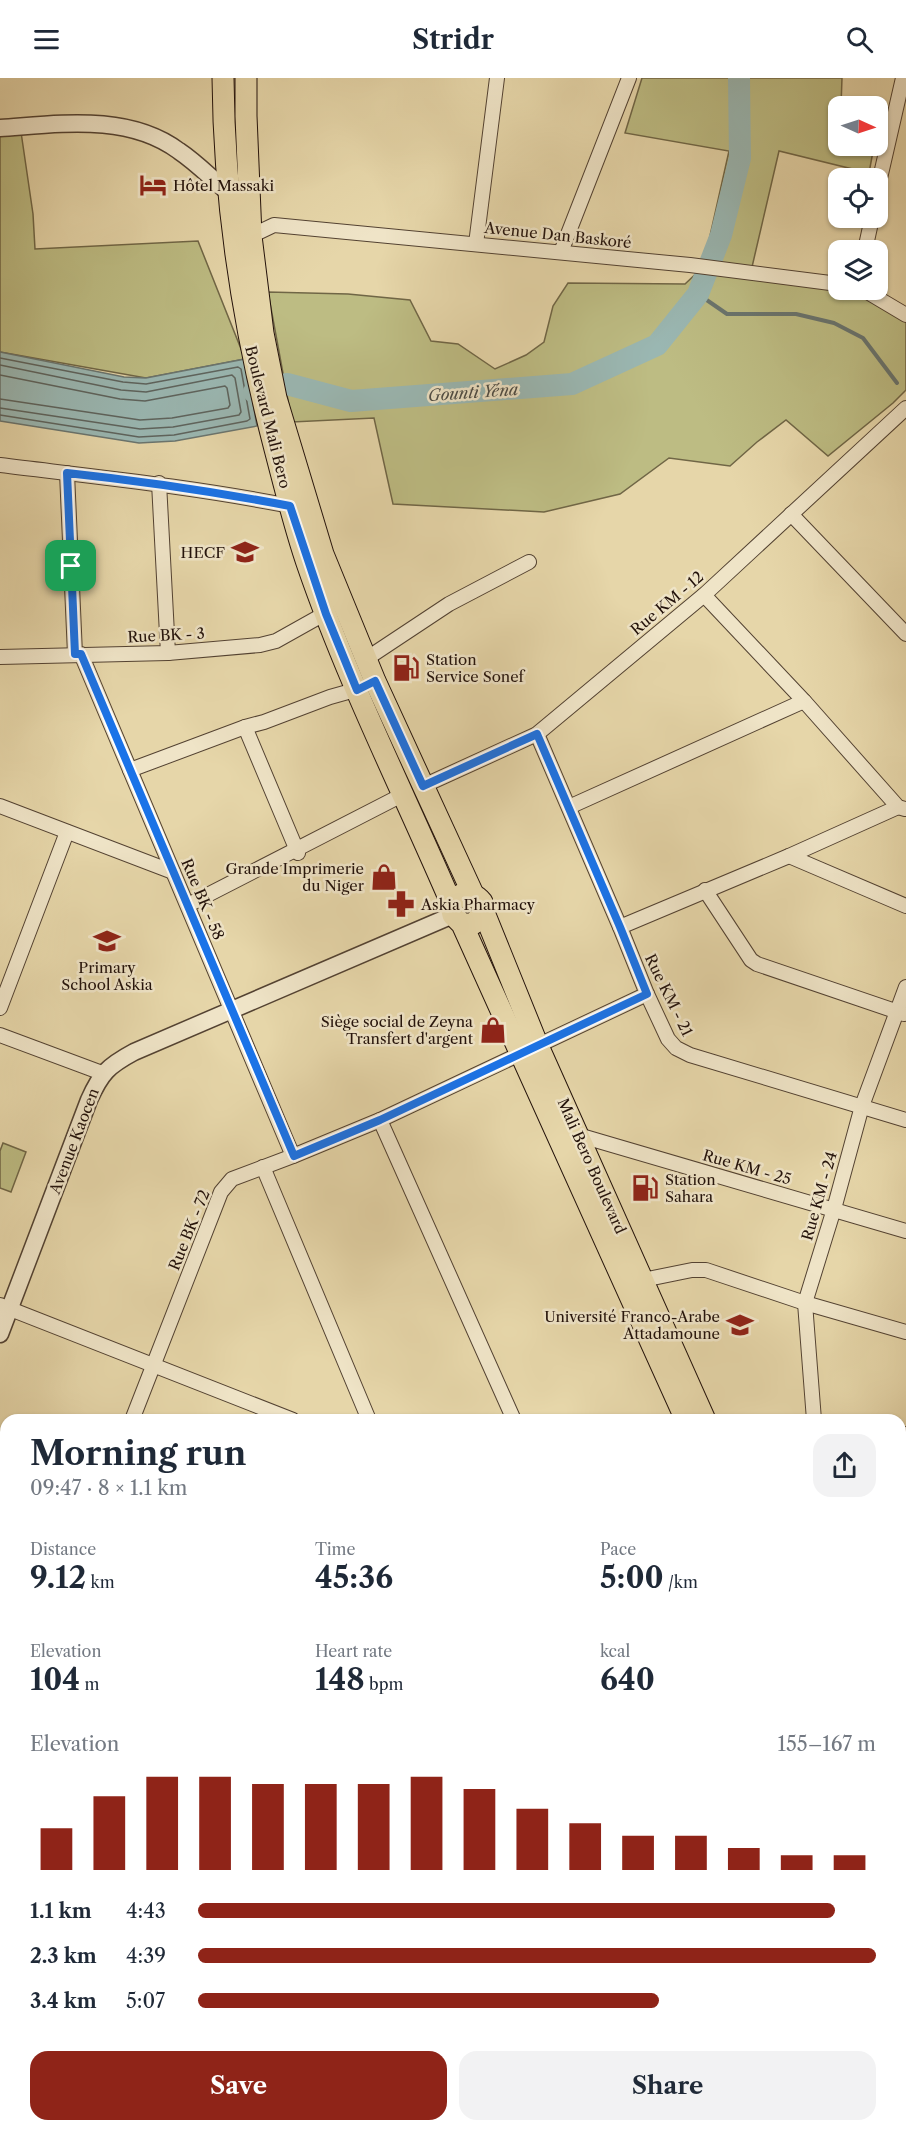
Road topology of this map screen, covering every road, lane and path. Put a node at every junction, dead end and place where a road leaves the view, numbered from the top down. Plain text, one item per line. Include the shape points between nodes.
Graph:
1 (223, 78) edge
2 (246, 78) edge
3 (497, 78) edge
4 (629, 78) edge
5 (903, 78) edge
6 (0, 128) edge
7 (882, 168) edge
8 (229, 193) junction
9 (249, 213) junction
10 (274, 225) junction
11 (251, 236) junction
12 (476, 244) junction
13 (561, 252) junction
14 (828, 283) edge
15 (881, 300) edge
16 (906, 315) edge
17 (263, 373) junction
18 (269, 399) junction
19 (903, 417) edge
20 (0, 465) edge
21 (67, 473) junction
22 (159, 483) junction
23 (290, 506) junction
24 (791, 514) junction
25 (529, 562) dead end
26 (704, 595) junction
27 (326, 614) junction
28 (906, 634) edge
29 (168, 653) junction
30 (78, 654) junction
31 (0, 657) edge
32 (366, 659) junction
33 (366, 686) junction
34 (804, 700) junction
35 (245, 727) junction
36 (537, 734) junction
37 (130, 770) junction
38 (413, 790) junction
39 (0, 806) edge
40 (569, 807) junction
41 (902, 808) edge
42 (67, 832) junction
43 (297, 851) junction
44 (789, 856) junction
45 (173, 872) junction
46 (705, 890) junction
47 (478, 902) junction
48 (188, 904) junction
49 (906, 906) edge
50 (456, 915) junction
51 (620, 927) junction
52 (906, 987) edge
53 (647, 994) junction
54 (0, 1008) edge
55 (231, 1009) junction
56 (902, 1013) edge
57 (0, 1035) edge
58 (529, 1050) junction
59 (102, 1073) junction
60 (862, 1107) junction
61 (380, 1120) junction
62 (906, 1120) edge
63 (578, 1136) junction
64 (294, 1156) junction
65 (263, 1167) junction
66 (596, 1200) junction
67 (834, 1209) junction
68 (609, 1231) junction
69 (906, 1231) edge
70 (643, 1280) junction
71 (805, 1303) junction
72 (5, 1307) edge
73 (906, 1332) edge
74 (0, 1334) edge
75 (153, 1366) junction
76 (134, 1414) edge
77 (265, 1414) edge
78 (366, 1414) edge
79 (511, 1414) edge
80 (687, 1414) edge
81 (687, 1414) edge
82 (814, 1414) edge

1 - 8 main road, Boulevard Mali Bero
2 - 9 main road, Boulevard Mali Bero
3 - 12 street
4 - 13 street
5 - 7 street
6 - 8 street via 87,123 138,130 178,150
8 - 17 main road, Boulevard Mali Bero via 239,280
9 - 10 street, Avenue Dan Baskoré
9 - 11 main road, Boulevard Mali Bero
10 - 11 street
10 - 12 street, Avenue Dan Baskoré
11 - 17 main road, Boulevard Mali Bero via 263,333
12 - 13 street, Avenue Dan Baskoré
13 - 14 street, Avenue Dan Baskoré
15 - 16 street
17 - 18 main road, Boulevard Mali Bero
18 - 23 main road, Boulevard Mali Bero
18 - 32 main road, Boulevard Mali Bero via 323,554
19 - 24 street, Rue KM - 12
20 - 21 street
21 - 22 street
21 - 30 street, Rue BK - 58
22 - 23 street
22 - 29 street
23 - 27 main road, Boulevard Mali Bero
24 - 26 street, Rue KM - 12
24 - 28 street
25 - 32 street via 449,604
26 - 34 street
26 - 36 street, Rue KM - 12
27 - 29 street, Rue BK - 3 via 268,644
27 - 33 main road, Boulevard Mali Bero
29 - 30 street, Rue BK - 3
30 - 31 street, Rue BK - 3
30 - 37 street, Rue BK - 58
32 - 33 main road, Boulevard Mali Bero
33 - 35 street
33 - 38 main road, Boulevard Mali Bero
34 - 40 street
34 - 41 street
35 - 37 street
35 - 43 street
36 - 38 street, Rue KM - 12
36 - 40 street, Rue KM - 21
37 - 45 street, Rue BK - 58
38 - 43 street, Rue KM - 12
38 - 47 main road, Boulevard Mali Bero
38 - 50 main road, Boulevard Mali Bero
39 - 42 street
40 - 51 street, Rue KM - 21
41 - 44 street
42 - 45 street
42 - 54 street
43 - 48 street, Rue KM - 12
44 - 46 street
44 - 49 street
45 - 48 street, Rue BK - 58
46 - 51 street
46 - 56 street via 751,960
47 - 50 main road via 462,894 456,897
47 - 50 main road via 482,915 476,922
47 - 58 main road, Mali Bero Boulevard
48 - 55 street, Rue BK - 58
50 - 55 street, Avenue Kaocen
50 - 58 main road, Mali Bero Boulevard
51 - 53 street, Rue KM - 21
52 - 56 street, Rue KM - 24
53 - 58 street, Rue BK - 72
53 - 60 street, Rue KM - 21 via 676,1048
55 - 59 street, Avenue Kaocen via 135,1052
55 - 64 street, Rue BK - 58
56 - 60 street, Rue KM - 24
57 - 59 street
58 - 61 street, Rue BK - 72
58 - 63 main road, Mali Bero Boulevard
58 - 66 main road, Mali Bero Boulevard
59 - 72 street, Avenue Kaocen
60 - 62 street, Rue KM - 21
60 - 67 street, Rue KM - 24
61 - 64 street, Rue BK - 72
61 - 79 street
63 - 66 main road, Mali Bero Boulevard
63 - 67 street, Rue KM - 25
64 - 65 street, Rue BK - 72
65 - 75 street, Rue BK - 72 via 232,1179 221,1192
65 - 78 street
66 - 68 main road, Mali Bero Boulevard
67 - 69 street, Rue KM - 25
67 - 71 street, Rue KM - 24
68 - 70 main road, Mali Bero Boulevard
68 - 80 main road, Mali Bero Boulevard
70 - 71 street via 706,1270
70 - 81 main road, Mali Bero Boulevard
71 - 73 street
71 - 82 street, Rue KM - 24
72 - 74 street, Avenue Kaocen
72 - 75 street
75 - 76 street, Rue BK - 72
75 - 77 street

